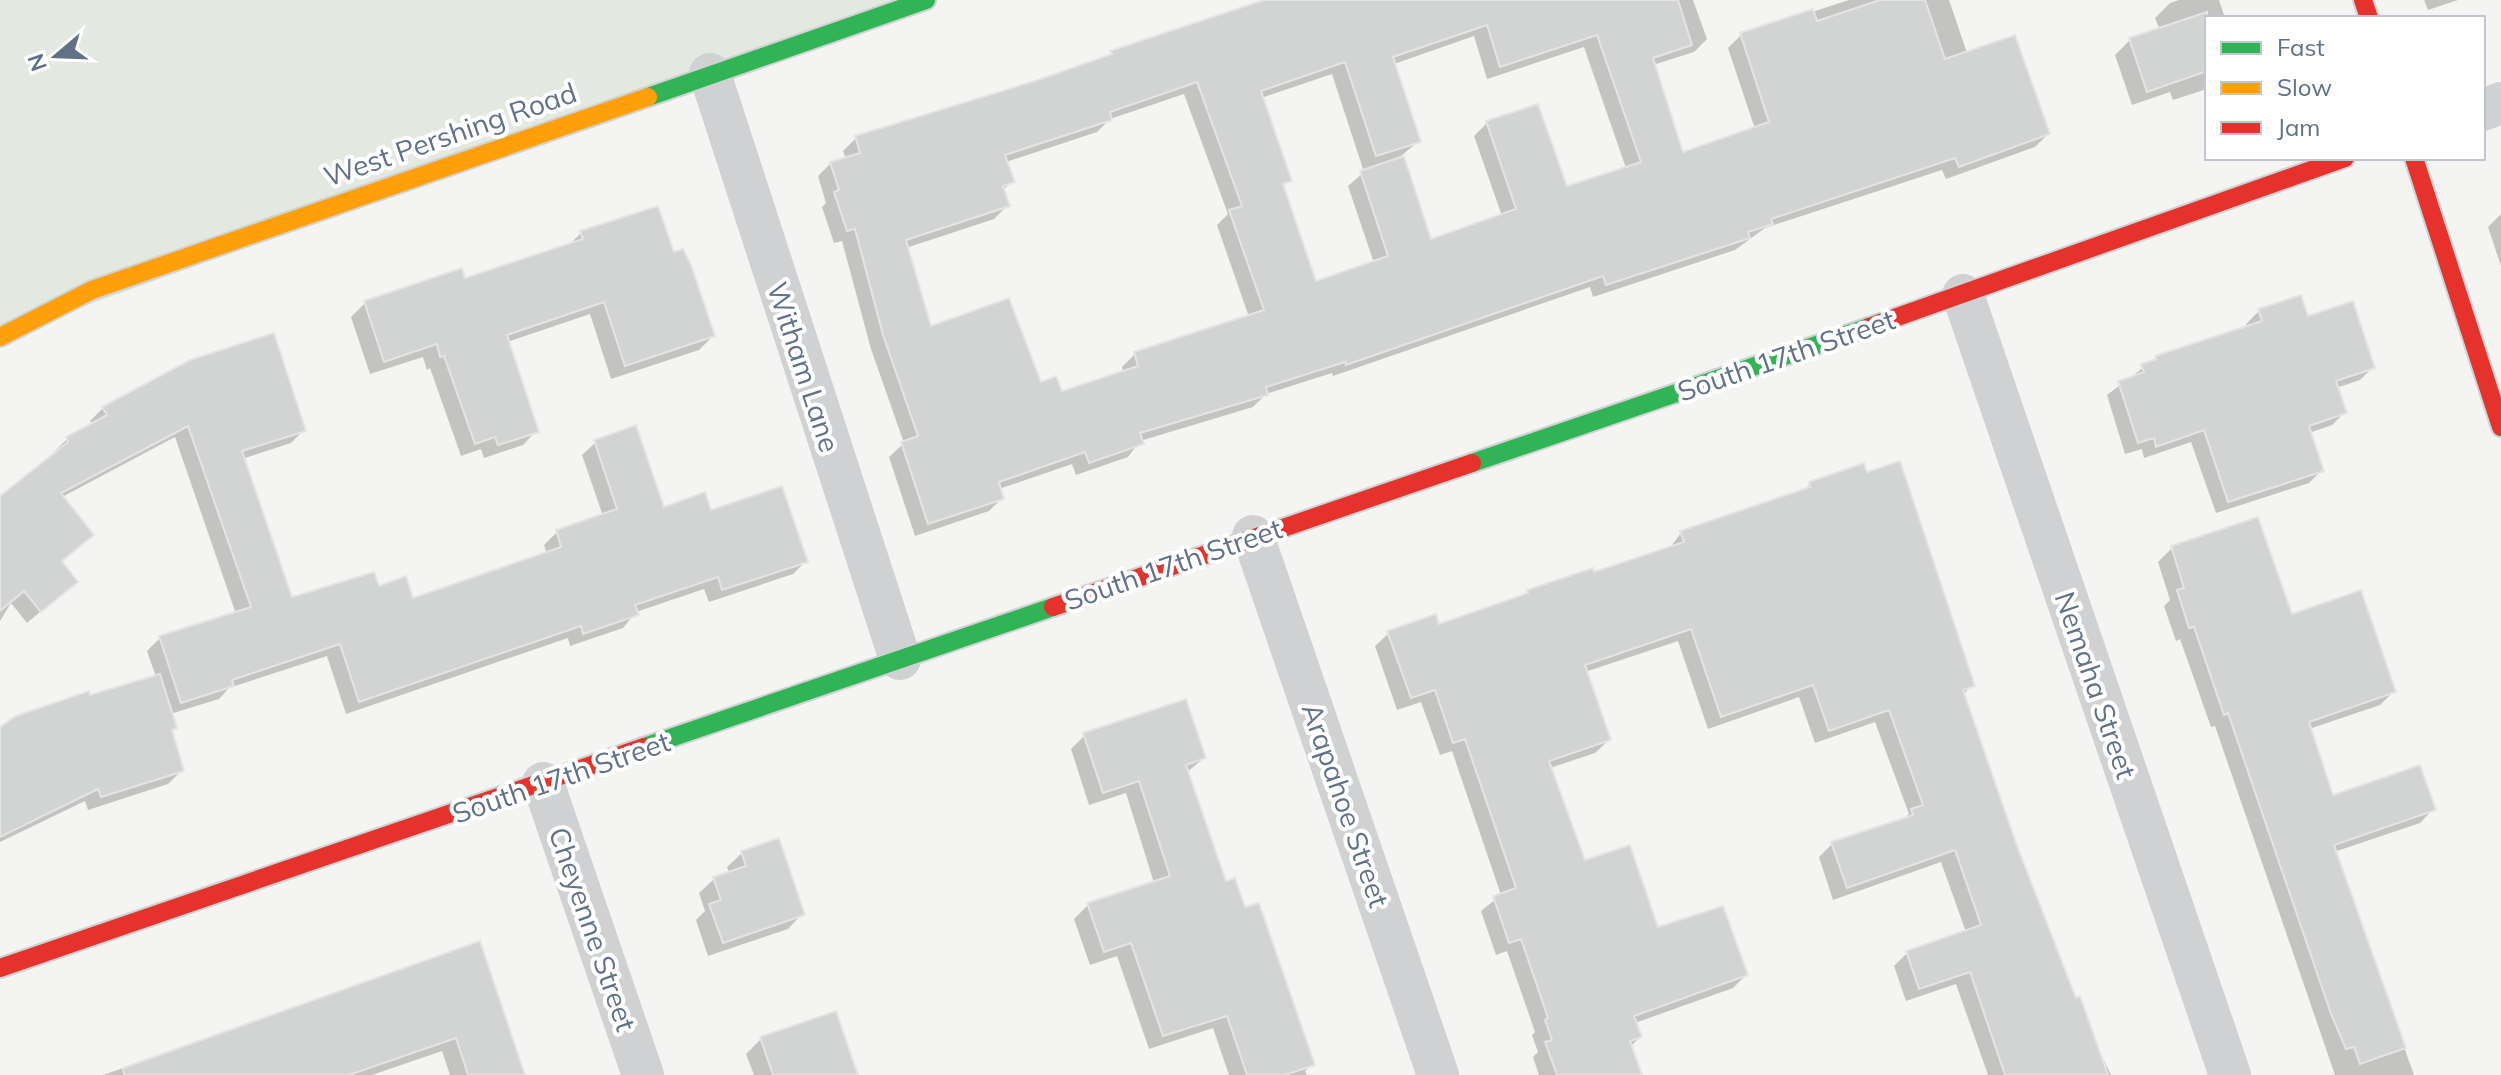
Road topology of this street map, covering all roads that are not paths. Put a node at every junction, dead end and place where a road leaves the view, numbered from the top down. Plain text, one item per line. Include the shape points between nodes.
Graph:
1 (926, 0) edge
2 (710, 74) junction
3 (2339, 160) edge
4 (2415, 160) edge
5 (1963, 295) junction
6 (0, 337) edge
7 (2501, 427) edge
8 (1253, 536) junction
9 (900, 659) junction
10 (543, 783) junction
11 (0, 968) edge
12 (643, 1075) edge
13 (1438, 1075) edge
14 (2230, 1075) edge

1 - 2 street, West Pershing Road
2 - 6 street, West Pershing Road via 92,290
2 - 9 street, Witham Lane
3 - 5 street, South 17th Street
4 - 7 street
5 - 8 street, South 17th Street
5 - 14 street, Nemaha Street
8 - 9 street, South 17th Street
8 - 13 street, Arapahoe Street
9 - 10 street, South 17th Street
10 - 11 street, South 17th Street
10 - 12 street, Cheyenne Street

